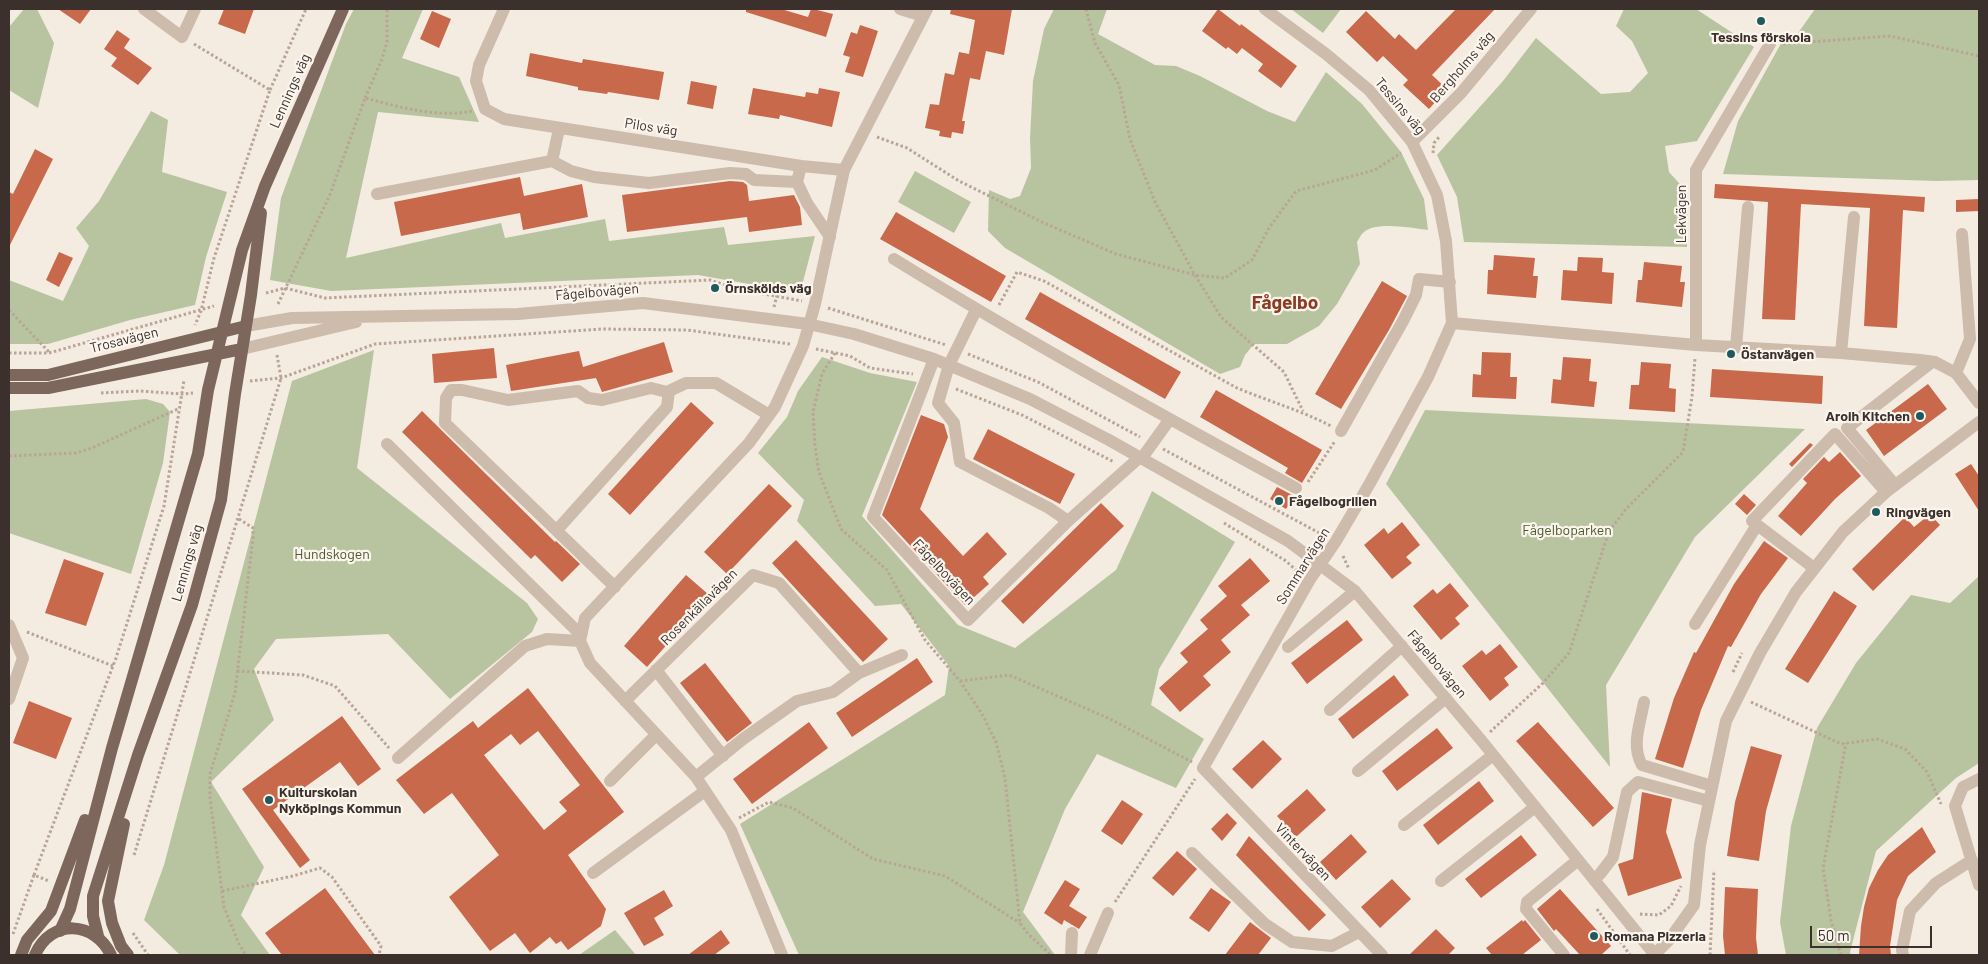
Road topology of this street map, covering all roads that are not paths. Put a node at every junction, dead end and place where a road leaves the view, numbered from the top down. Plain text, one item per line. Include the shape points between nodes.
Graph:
1 (144, 9) edge
2 (195, 9) edge
3 (343, 9) edge
4 (504, 9) edge
5 (900, 9) edge
6 (1265, 9) edge
7 (1531, 9) edge
8 (925, 13) edge
9 (1770, 44) road end
10 (559, 129) junction
11 (1412, 142) junction
12 (737, 156) junction
13 (552, 161) junction
14 (801, 166) junction
15 (844, 170) junction
16 (733, 173) junction
17 (797, 182) junction
18 (265, 186) junction
19 (377, 194) dead end
20 (1748, 207) dead end
21 (1854, 217) dead end
22 (1962, 234) dead end
23 (830, 237) junction
24 (894, 259) dead end
25 (1450, 282) junction
26 (976, 310) junction
27 (376, 317) junction
28 (808, 324) junction
29 (1452, 324) junction
30 (246, 326) junction
31 (222, 332) junction
32 (1696, 345) junction
33 (1736, 347) junction
34 (242, 349) junction
35 (1841, 353) junction
36 (217, 356) junction
37 (934, 359) junction
38 (1932, 362) junction
39 (949, 365) junction
40 (1956, 373) junction
41 (9, 374) edge
42 (9, 388) edge
43 (669, 391) junction
44 (1979, 403) edge
45 (769, 415) junction
46 (1170, 419) junction
47 (1979, 422) edge
48 (1341, 431) road end
49 (386, 444) dead end
50 (1141, 457) junction
51 (1296, 488) road end
52 (1890, 488) junction
53 (1068, 521) junction
54 (1758, 525) junction
55 (557, 530) junction
56 (1320, 563) junction
57 (1814, 568) junction
58 (615, 587) junction
59 (1355, 591) junction
60 (1695, 624) dead end
61 (10, 625) edge
62 (581, 638) junction
63 (1288, 646) dead end
64 (1402, 646) junction
65 (902, 655) dead end
66 (656, 670) junction
67 (859, 673) junction
68 (1446, 698) junction
69 (9, 699) edge
70 (625, 701) junction
71 (1644, 702) dead end
72 (1330, 710) dead end
73 (656, 735) junction
74 (112, 748) junction
75 (138, 755) junction
76 (1493, 755) junction
77 (722, 756) junction
78 (398, 758) road end
79 (1203, 768) joint
80 (1358, 771) dead end
81 (696, 777) junction
82 (1979, 780) edge
83 (610, 781) dead end
84 (1712, 786) junction
85 (705, 791) junction
86 (1709, 801) junction
87 (1535, 807) junction
88 (1404, 825) dead end
89 (1192, 853) dead end
90 (1974, 854) edge
91 (1578, 860) junction
92 (593, 873) dead end
93 (1594, 880) junction
94 (1441, 881) dead end
95 (1979, 885) edge
96 (1108, 913) road end
97 (60, 931) junction
98 (1360, 932) junction
99 (1072, 934) dead end
100 (98, 936) junction
101 (21, 955) edge
102 (36, 955) edge
103 (111, 955) edge
104 (128, 955) edge
105 (782, 955) edge
106 (1070, 955) edge
107 (1090, 955) edge
108 (1382, 955) edge
109 (1564, 955) edge
110 (1654, 955) edge
111 (1903, 955) edge

1 - 2 street via 182,37
3 - 18 main road, Lennings väg
4 - 10 street, Pilos väg via 479,65 476,81 485,109 504,119
5 - 8 street
6 - 11 street, Tessins väg via 1369,90
7 - 11 street, Bergholms väg via 1461,93
8 - 15 street
9 - 32 street, Lekvägen via 1696,170
10 - 12 street, Pilos väg
10 - 13 street
11 - 25 street, Tessins väg via 1437,195
12 - 14 street, Pilos väg
12 - 16 street
13 - 16 street via 571,171 594,177 649,183
13 - 19 street
14 - 15 street, Pilos väg
14 - 17 street
15 - 23 street
16 - 17 street via 746,174 754,180
17 - 23 street
18 - 30 main road, Lennings väg
18 - 31 main road, Lennings väg via 242,250
20 - 33 street
21 - 35 street
22 - 40 street via 1970,339
23 - 28 street
24 - 26 street
25 - 29 street, Tessins väg
25 - 48 street via 1419,279 1416,295
26 - 39 street
26 - 46 street
27 - 28 street, Fågelbovägen via 518,314 643,303
27 - 30 street, Fågelbovägen via 292,318
27 - 34 street, Fågelbovägen
28 - 37 street, Fågelbovägen via 854,334
28 - 45 street via 802,346
29 - 32 street
29 - 56 street, Sommarvägen via 1428,377 1370,483
30 - 31 main road, Trosavägen
30 - 34 main road, Lennings väg
31 - 36 main road, Lennings väg
31 - 41 main road, Trosavägen via 48,375
32 - 33 street
33 - 35 street
34 - 36 main road
34 - 75 main road, Lennings väg via 221,500 192,605
35 - 38 street
36 - 42 main road via 48,388
36 - 74 main road, Lennings väg via 198,454
37 - 39 street, Fågelbovägen
37 - 53 street, Fågelbovägen via 873,517 968,620
38 - 40 street
38 - 52 street via 1847,428
39 - 50 street, Fågelbovägen via 1030,399
39 - 53 street via 938,403 954,423 960,462
40 - 44 street
43 - 45 street via 686,383 716,383
43 - 55 street via 667,407
43 - 55 street via 651,388 602,400 588,398 578,391 508,400 451,390 446,398 445,423
45 - 58 street via 749,443
46 - 50 street
46 - 51 street
47 - 52 street
49 - 62 street
50 - 53 street, Fågelbovägen
50 - 56 street, Fågelbovägen
52 - 54 street via 1835,434 1752,521
52 - 57 street via 1843,532
54 - 57 street
54 - 60 street
55 - 58 street
56 - 59 street, Fågelbovägen
56 - 79 street, Sommarvägen
57 - 84 street via 1760,652 1726,721
58 - 62 street via 585,618
59 - 63 street
59 - 64 street, Fågelbovägen
61 - 69 street via 23,658
62 - 70 street via 590,663
62 - 78 street via 547,639 525,646
64 - 68 street, Fågelbovägen
64 - 72 street
65 - 67 street
66 - 67 street, Rosenkällavägen via 753,575 779,583
66 - 70 street, Rosenkällavägen
66 - 77 street
67 - 77 street via 833,692 797,701
68 - 76 street, Fågelbovägen
68 - 80 street
70 - 73 street
71 - 84 street via 1635,746 1642,766
73 - 81 street
73 - 83 street
74 - 97 main road, Lennings väg via 70,909
74 - 101 main road, Lennings väg via 51,911 27,940
75 - 100 main road, Lennings väg via 93,896
75 - 104 main road via 108,901 112,923
76 - 87 street, Fågelbovägen
76 - 88 street
77 - 81 street
79 - 98 street, Vintervägen
81 - 85 street
82 - 90 street via 1963,787 1954,806
84 - 86 street
85 - 92 street
85 - 105 street via 727,824
86 - 93 street via 1638,782 1627,792 1613,857
86 - 110 street via 1700,845 1694,905
87 - 91 street, Fågelbovägen
87 - 94 street
89 - 98 street via 1265,924 1292,942 1332,946
90 - 95 street
90 - 111 street via 1936,883 1910,911
91 - 93 street, Fågelbovägen
91 - 109 street via 1527,902 1526,909
93 - 110 street, Fågelbovägen
96 - 107 street
97 - 100 main road via 73,928
97 - 102 main road via 48,937
98 - 108 street, Vintervägen
99 - 106 street
100 - 103 main road

